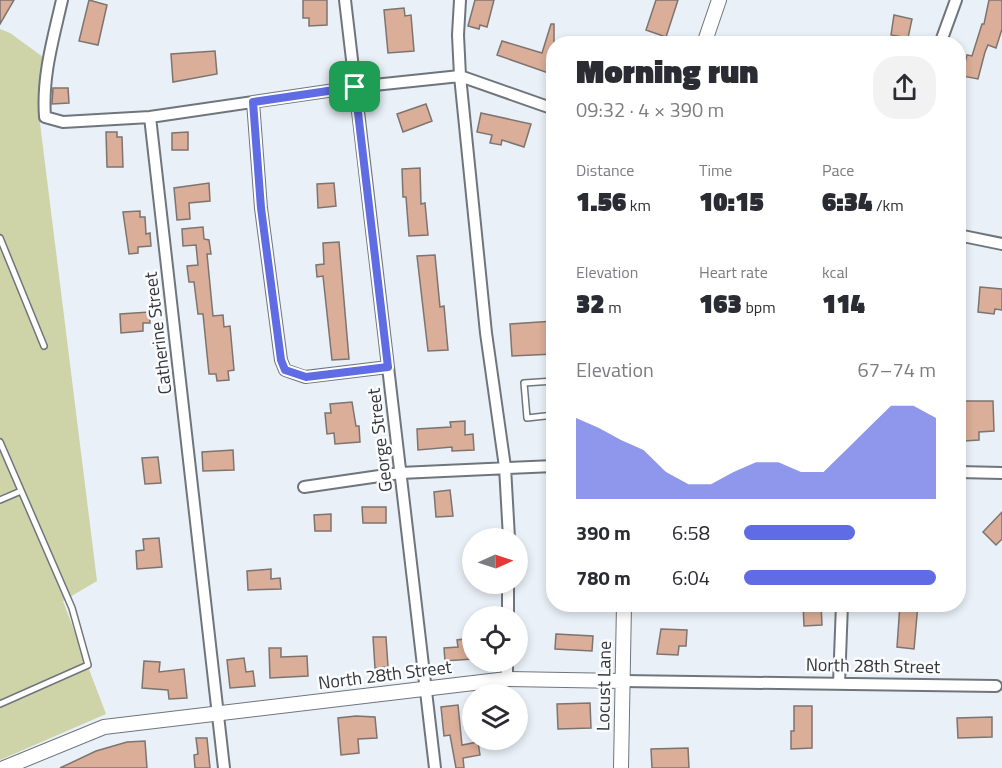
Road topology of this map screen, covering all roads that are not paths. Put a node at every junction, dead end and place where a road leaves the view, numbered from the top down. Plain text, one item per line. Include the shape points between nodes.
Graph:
1 (62, 0) edge
2 (345, 0) edge
3 (460, 0) edge
4 (719, 0) edge
5 (956, 0) edge
6 (707, 36) edge
7 (943, 36) edge
8 (460, 76) junction
9 (355, 87) junction
10 (253, 102) junction
11 (546, 106) edge
12 (150, 117) junction
13 (966, 237) edge
14 (0, 238) edge
15 (1002, 244) edge
16 (44, 346) dead end
17 (388, 367) junction
18 (546, 382) edge
19 (546, 416) edge
20 (0, 442) edge
21 (546, 466) edge
22 (505, 467) junction
23 (966, 472) edge
24 (1002, 472) edge
25 (400, 473) junction
26 (304, 487) dead end
27 (21, 491) junction
28 (0, 500) edge
29 (508, 528) edge
30 (624, 612) edge
31 (842, 612) edge
32 (507, 672) edge
33 (507, 679) junction
34 (622, 681) junction
35 (839, 684) junction
36 (996, 686) dead end
37 (426, 687) junction
38 (0, 704) edge
39 (218, 712) junction
40 (4, 768) edge
41 (225, 768) edge
42 (435, 768) edge
43 (621, 768) edge

1 - 12 street via 46,66 45,117 63,122
2 - 9 street, George Street
3 - 8 street
4 - 6 street
5 - 7 street
8 - 9 street
8 - 11 street
8 - 22 street via 486,333
9 - 10 street
9 - 17 street, George Street
10 - 12 street
10 - 17 street via 261,208 285,370 306,377
12 - 39 street, Catherine Street
13 - 15 street
14 - 16 lane
17 - 25 street, George Street
18 - 19 lane via 524,383 526,417
20 - 27 lane
21 - 22 street
22 - 25 street
22 - 29 street
23 - 24 street
25 - 26 street
25 - 37 street, George Street
27 - 28 lane
27 - 38 lane via 72,608 88,665
30 - 34 street, Locust Lane
31 - 35 street
32 - 33 street
33 - 34 street, North 28th Street
33 - 37 street, North 28th Street
34 - 35 street, North 28th Street
34 - 43 street, Locust Lane
35 - 36 street, North 28th Street
37 - 39 street, North 28th Street
37 - 42 street, George Street
39 - 40 street, North 28th Street via 97,728
39 - 41 street, Catherine Street

